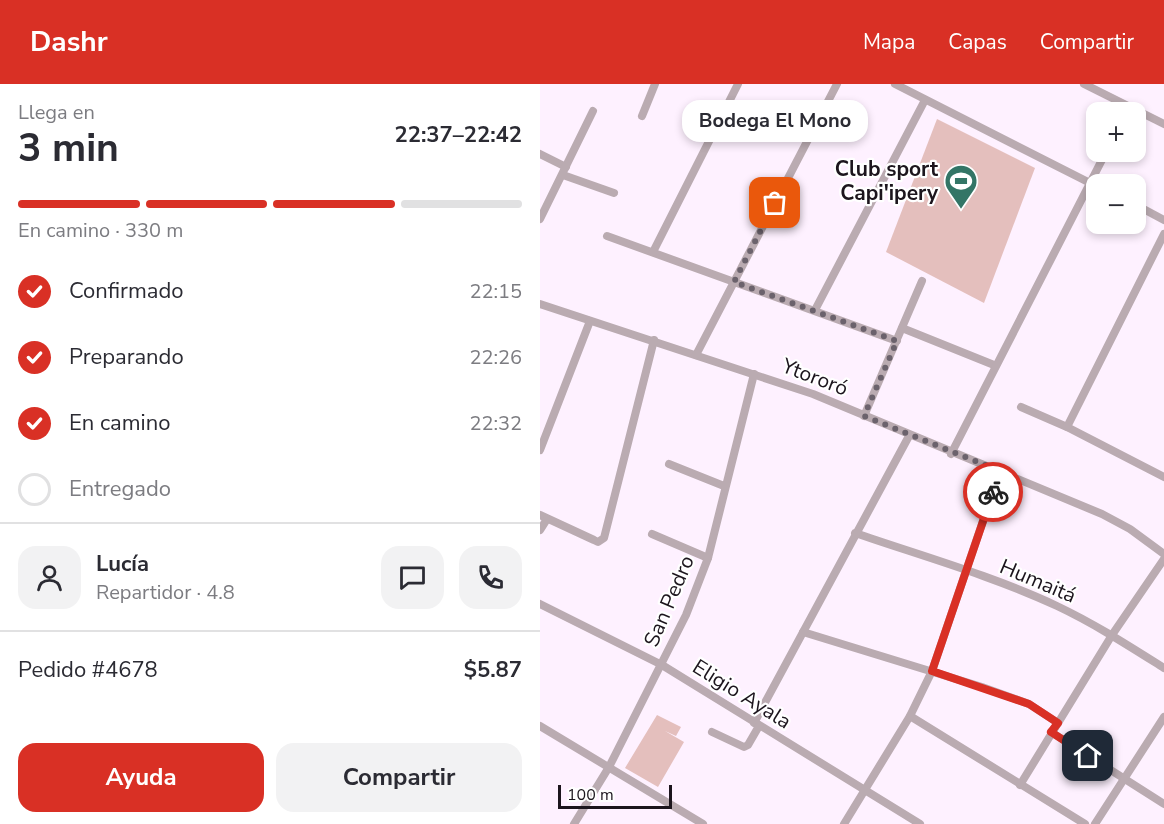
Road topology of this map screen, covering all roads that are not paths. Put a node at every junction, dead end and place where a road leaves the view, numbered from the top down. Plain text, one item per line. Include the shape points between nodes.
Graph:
1 (655, 84) edge
2 (738, 84) edge
3 (837, 84) edge
4 (895, 84) edge
5 (1084, 84) edge
6 (925, 100) junction
7 (1114, 102) edge
8 (593, 111) dead end
9 (642, 116) dead end
10 (1146, 117) edge
11 (1164, 124) edge
12 (540, 154) edge
13 (564, 171) junction
14 (1086, 180) edge
15 (614, 193) dead end
16 (1086, 197) edge
17 (1146, 211) edge
18 (540, 219) edge
19 (1164, 220) edge
20 (1164, 234) edge
21 (607, 236) dead end
22 (653, 252) junction
23 (922, 281) dead end
24 (734, 282) junction
25 (540, 304) edge
26 (815, 310) junction
27 (590, 321) junction
28 (902, 328) junction
29 (654, 340) junction
30 (897, 341) junction
31 (696, 355) junction
32 (994, 365) junction
33 (754, 374) junction
34 (1021, 407) dead end
35 (864, 416) junction
36 (1067, 427) junction
37 (543, 432) edge
38 (909, 436) junction
39 (540, 450) edge
40 (951, 454) junction
41 (669, 464) dead end
42 (1164, 465) edge
43 (1000, 471) junction
44 (1162, 475) edge
45 (724, 486) junction
46 (544, 517) edge
47 (540, 530) edge
48 (855, 533) junction
49 (652, 534) dead end
50 (1164, 556) edge
51 (708, 558) junction
52 (967, 571) junction
53 (540, 604) edge
54 (803, 632) junction
55 (1112, 635) junction
56 (662, 664) junction
57 (1164, 668) edge
58 (932, 671) junction
59 (910, 716) junction
60 (1164, 717) edge
61 (1058, 723) junction
62 (757, 724) junction
63 (540, 726) edge
64 (712, 732) dead end
65 (1051, 732) junction
66 (609, 768) junction
67 (1124, 779) junction
68 (1020, 785) junction
69 (866, 792) junction
70 (1164, 804) edge
71 (574, 824) edge
72 (703, 824) edge
73 (844, 824) edge
74 (920, 824) edge
75 (1085, 824) edge
76 (1095, 824) edge

1 - 9 street
2 - 22 street
3 - 24 street
4 - 6 street
5 - 7 street
6 - 14 street
6 - 26 street
8 - 13 street
10 - 11 street
12 - 13 street
13 - 15 street
13 - 18 street
16 - 32 street
17 - 19 street
20 - 36 street
21 - 22 street
22 - 24 street
23 - 28 street
24 - 26 street
24 - 31 street
25 - 27 street, Ytororó
26 - 30 street
27 - 29 street, Ytororó
27 - 37 street
28 - 30 street
28 - 32 street
29 - 31 street, Ytororó
29 - 46 street via 604,538 598,542
30 - 35 street
31 - 33 street, Ytororó
32 - 40 street
33 - 35 street, Ytororó
33 - 45 street, San Pedro
34 - 36 street
35 - 38 street, Ytororó
36 - 44 street
37 - 39 street
38 - 40 street, Ytororó
38 - 48 street
40 - 43 street, Ytororó
41 - 45 street
42 - 44 street
43 - 50 street, Ytororó via 1102,514 1130,529
43 - 52 street
45 - 51 street, San Pedro
46 - 47 street
48 - 52 street, Humaitá
48 - 54 street
49 - 51 street
50 - 55 street
51 - 56 street, San Pedro
52 - 55 street, Humaitá via 1056,606
52 - 58 street
53 - 56 street, Eligio Ayala
54 - 58 street
54 - 62 street
55 - 57 street, Humaitá
55 - 61 street
56 - 62 street, Eligio Ayala
56 - 66 street, San Pedro
58 - 59 street
58 - 61 street via 1029,704
59 - 68 street
59 - 69 street
60 - 67 street
61 - 65 street
62 - 64 street via 744,747
62 - 69 street, Eligio Ayala
63 - 66 street
65 - 67 street
65 - 68 street
66 - 71 street, San Pedro
66 - 72 street
67 - 70 street
67 - 76 street
68 - 75 street
69 - 73 street
69 - 74 street, Eligio Ayala

